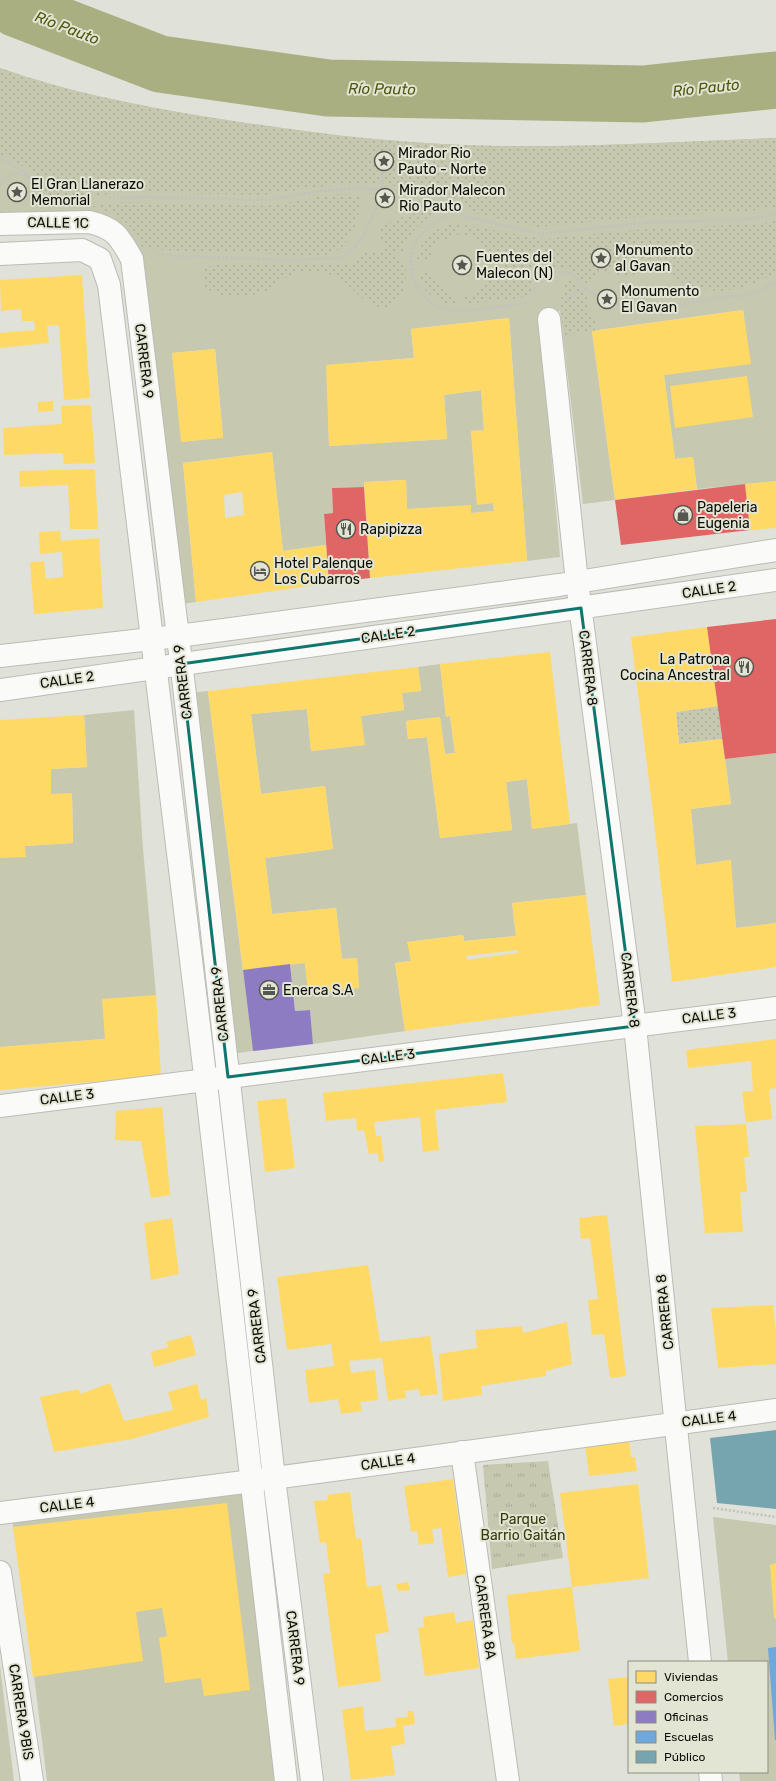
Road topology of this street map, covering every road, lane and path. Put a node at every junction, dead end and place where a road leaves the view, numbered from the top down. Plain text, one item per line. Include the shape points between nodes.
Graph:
1 (0, 158) edge
2 (384, 161) dead end
3 (29, 178) junction
4 (0, 185) edge
5 (44, 199) dead end
6 (107, 199) dead end
7 (459, 213) junction
8 (776, 214) edge
9 (0, 224) edge
10 (115, 232) joint
11 (0, 254) edge
12 (100, 259) joint
13 (132, 259) junction
14 (776, 281) edge
15 (549, 319) dead end
16 (776, 550) edge
17 (776, 580) edge
18 (577, 582) junction
19 (581, 608) junction
20 (178, 636) junction
21 (153, 637) junction
22 (0, 656) edge
23 (181, 664) junction
24 (156, 668) junction
25 (0, 690) edge
26 (776, 1008) edge
27 (635, 1026) junction
28 (228, 1077) junction
29 (206, 1080) junction
30 (0, 1106) edge
31 (776, 1410) edge
32 (676, 1424) junction
33 (462, 1452) junction
34 (274, 1478) junction
35 (252, 1481) junction
36 (710, 1508) dead end
37 (0, 1513) edge
38 (776, 1517) edge
39 (0, 1572) edge
40 (700, 1661) edge
41 (32, 1781) edge
42 (286, 1781) edge
43 (312, 1781) edge
44 (508, 1781) edge

1 - 3 path via 21,169
2 - 13 path, bridge via 380,200 364,235 340,258 288,260 149,255
3 - 4 path via 14,174 6,176
3 - 5 path
6 - 7 path via 147,197 268,200 319,191 362,188 438,196 450,202
7 - 8 path via 477,220 540,234 642,223 750,219
7 - 14 path via 450,213 435,222 414,244 412,270 419,293 432,304 447,310 531,302 539,279 547,274 562,272 572,274 595,294 634,308 743,296 758,292
9 - 10 street, CALLE 1C via 89,222
10 - 13 street, CARRERA 9
11 - 12 street, CALLE 1C via 82,250
12 - 21 street, CARRERA 9 via 109,285
13 - 20 street, CARRERA 9
15 - 18 street, CARRERA 8
16 - 18 street, CALLE 2
17 - 19 street, CALLE 2
18 - 19 street, CARRERA 8
18 - 20 street, CALLE 2
19 - 23 street, CALLE 2
19 - 27 street, CARRERA 8
20 - 21 street, CALLE 2
20 - 23 street, CARRERA 9
21 - 22 street, CALLE 2
21 - 24 street, CARRERA 9
23 - 24 street, CALLE 2
23 - 28 street, CARRERA 9
24 - 25 street, CALLE 2
24 - 29 street, CARRERA 9
26 - 27 street, CALLE 3
27 - 28 street, CALLE 3
27 - 32 street, CARRERA 8
28 - 29 street, CALLE 3
28 - 34 street, CARRERA 9
29 - 30 street, CALLE 3
29 - 35 street, CARRERA 9
31 - 32 street, CALLE 4
32 - 33 street, CALLE 4
32 - 40 street, CARRERA 8
33 - 34 street, CALLE 4
33 - 44 street, CARRERA 8A
34 - 35 street, CALLE 4
34 - 43 street, CARRERA 9
35 - 37 street, CALLE 4
35 - 42 street, CARRERA 9
36 - 38 path
39 - 41 street, CARRERA 9BIS

